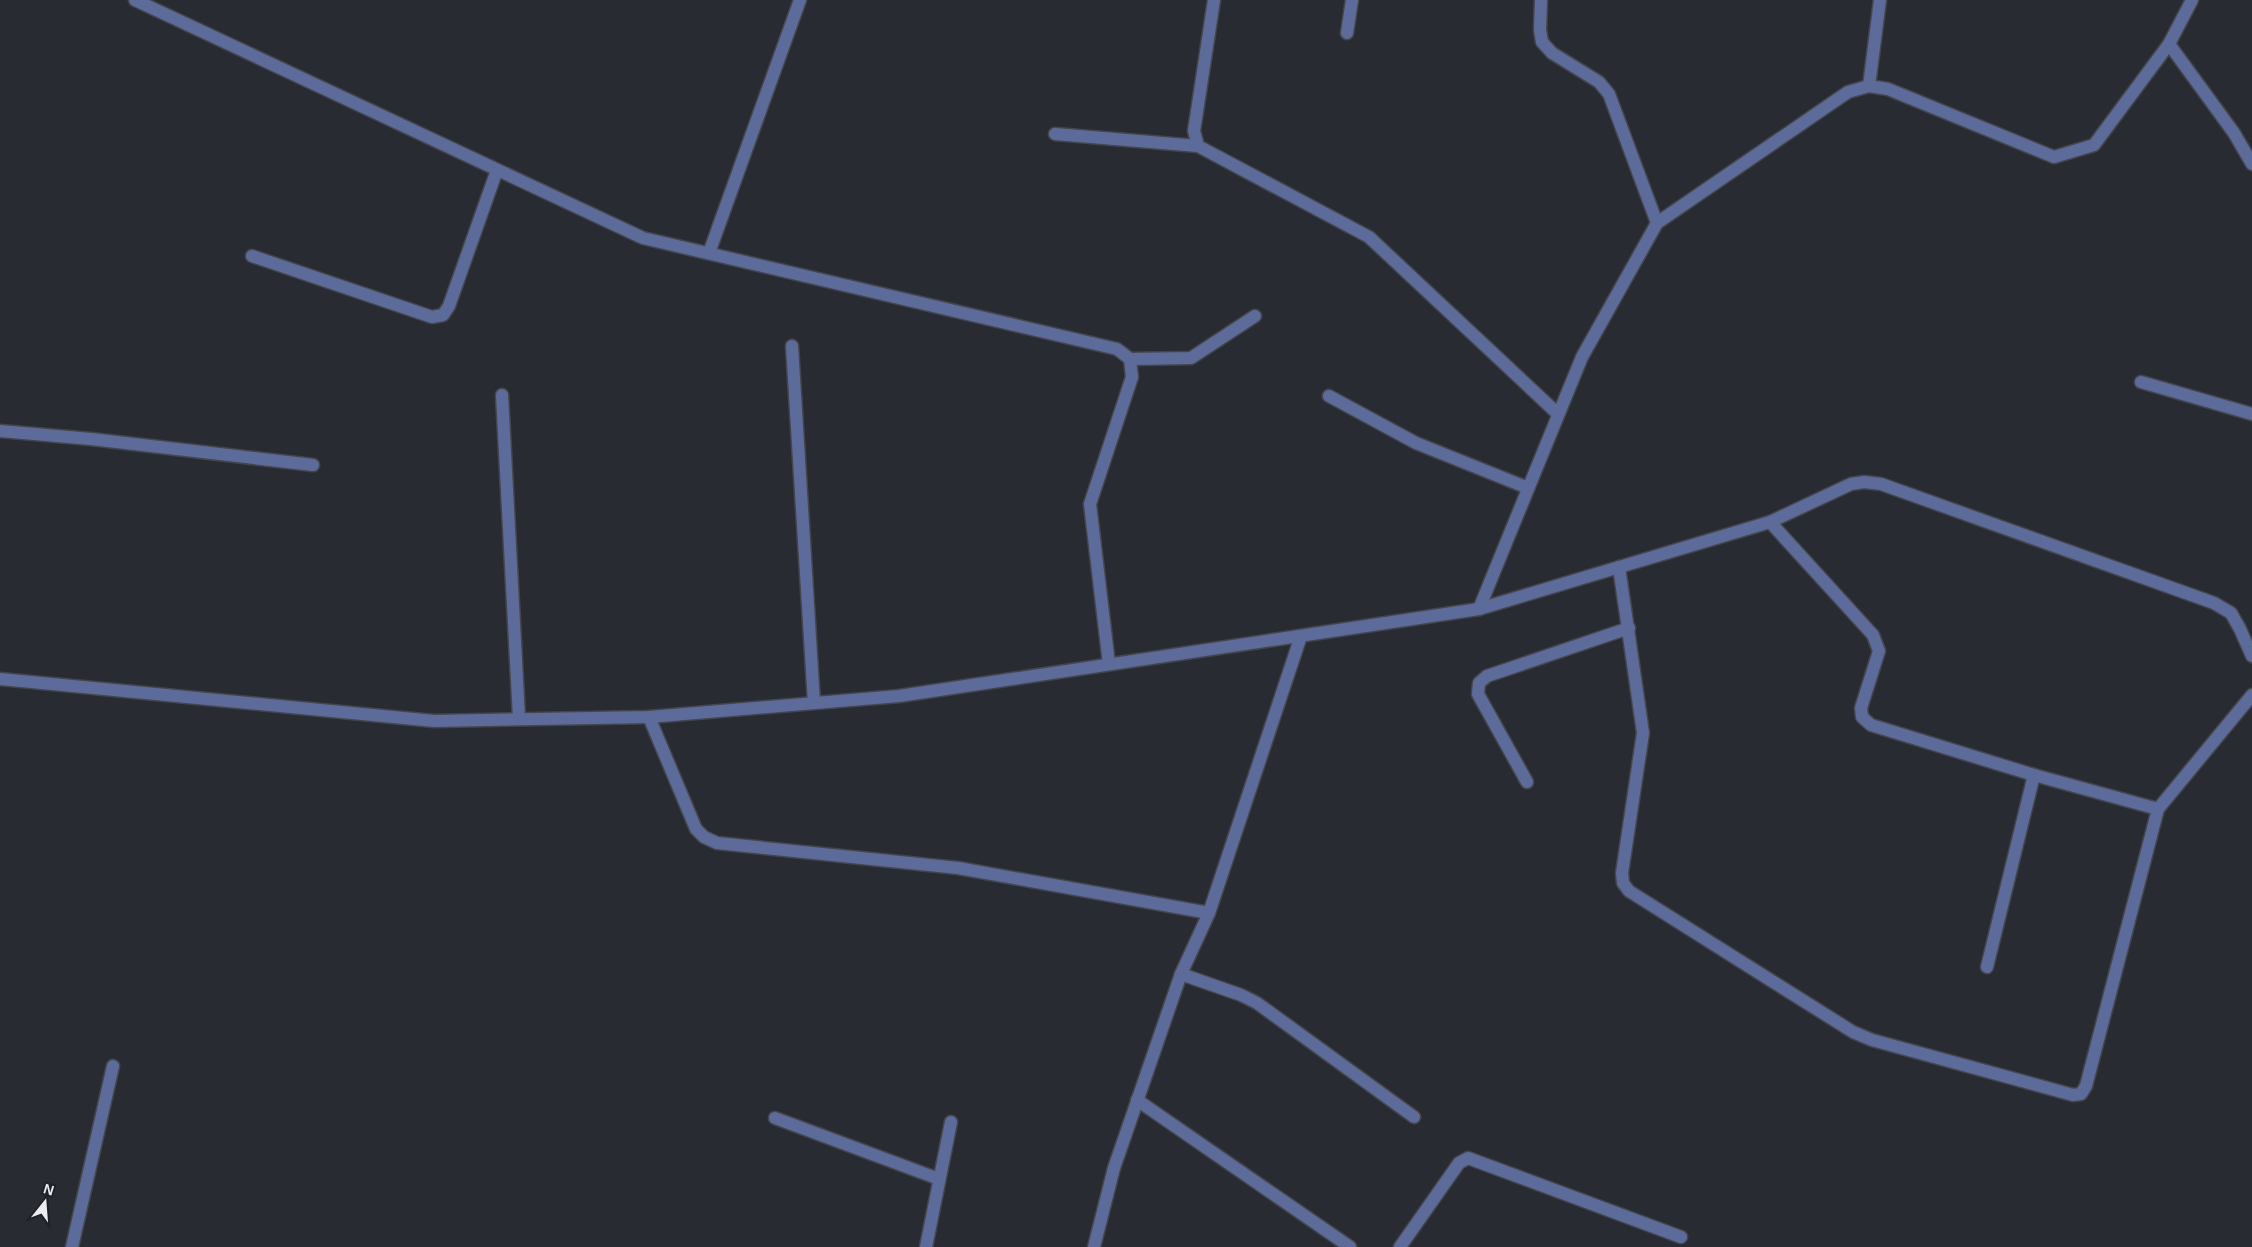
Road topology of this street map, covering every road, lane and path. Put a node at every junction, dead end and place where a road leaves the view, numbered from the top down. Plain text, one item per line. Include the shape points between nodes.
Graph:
1 (135, 0) edge
2 (800, 0) edge
3 (1214, 0) edge
4 (1352, 0) edge
5 (1541, 0) edge
6 (1880, 0) edge
7 (2192, 0) edge
8 (1347, 33) dead end
9 (2169, 44) junction
10 (1869, 86) junction
11 (1055, 134) dead end
12 (1198, 146) junction
13 (2252, 164) edge
14 (497, 170) junction
15 (1657, 223) junction
16 (709, 253) junction
17 (252, 256) dead end
18 (1255, 316) dead end
19 (792, 346) dead end
20 (1130, 359) junction
21 (2141, 382) dead end
22 (502, 394) dead end
23 (1329, 396) dead end
24 (1558, 414) junction
25 (2252, 414) edge
26 (0, 431) edge
27 (313, 465) dead end
28 (1528, 488) junction
29 (1770, 522) junction
30 (1619, 567) junction
31 (1479, 609) junction
32 (1629, 628) junction
33 (1301, 636) junction
34 (2252, 656) edge
35 (1109, 664) junction
36 (0, 678) edge
37 (2252, 695) edge
38 (814, 703) junction
39 (649, 717) junction
40 (519, 718) junction
41 (2034, 775) junction
42 (1527, 782) dead end
43 (2158, 808) junction
44 (1209, 913) junction
45 (1987, 967) dead end
46 (1181, 974) junction
47 (113, 1066) dead end
48 (1138, 1100) junction
49 (1414, 1117) dead end
50 (775, 1118) dead end
51 (951, 1122) dead end
52 (939, 1179) junction
53 (1681, 1237) dead end
54 (72, 1247) edge
55 (926, 1247) edge
56 (1094, 1247) edge
57 (1350, 1247) edge
58 (1400, 1247) edge

1 - 14 street
2 - 16 street
3 - 12 street via 1194,131
4 - 8 street
5 - 15 street via 1542,42 1552,53 1599,82 1609,94
6 - 10 street
7 - 9 street
9 - 10 street via 2094,145 2054,157 1888,89
9 - 13 street via 2234,133
10 - 15 street via 1848,92
11 - 12 street
12 - 24 street via 1369,236
14 - 16 street via 643,238
14 - 17 street via 450,306 443,315 432,317
15 - 24 street via 1582,357
16 - 20 street via 1117,349
18 - 20 street via 1191,358
19 - 38 street
20 - 35 street via 1132,377 1090,504
21 - 25 street
22 - 40 street
23 - 28 street via 1416,442
24 - 28 street
26 - 27 street
28 - 31 street
29 - 30 street
29 - 34 street via 1851,484 1881,484 2214,603 2231,613
29 - 41 street via 1878,644 1879,652 1861,708 1862,717 1871,725
30 - 31 street
30 - 32 street
31 - 33 street
32 - 42 street via 1487,676 1480,683 1478,694
32 - 43 street via 1643,733 1623,883 1629,891 1830,1018 1872,1040 2073,1095 2081,1094 2086,1086
33 - 35 street
33 - 44 street
35 - 38 street via 899,696
36 - 40 street via 434,720
37 - 43 street
38 - 39 street
39 - 40 street
39 - 44 street via 696,829 717,843 958,868
41 - 43 street
41 - 45 street
44 - 46 street
46 - 48 street
46 - 49 street via 1257,1003
47 - 54 street
48 - 56 street via 1114,1168
48 - 57 street
50 - 52 street
51 - 52 street
52 - 55 street
53 - 58 street via 1468,1158 1459,1163

